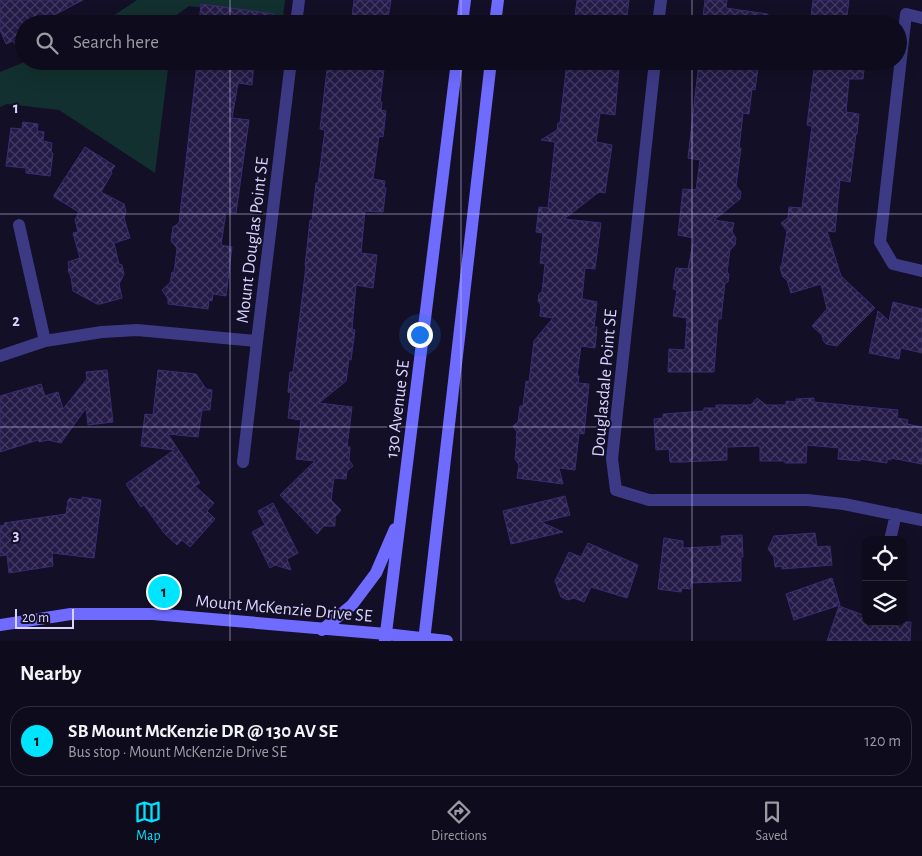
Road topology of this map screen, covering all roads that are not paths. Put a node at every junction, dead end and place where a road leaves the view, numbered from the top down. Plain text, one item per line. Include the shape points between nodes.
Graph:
1 (299, 0) edge
2 (465, 0) edge
3 (498, 0) edge
4 (661, 0) edge
5 (297, 15) edge
6 (463, 15) edge
7 (496, 15) edge
8 (659, 15) edge
9 (906, 15) edge
10 (922, 18) edge
11 (291, 70) edge
12 (456, 70) edge
13 (490, 70) edge
14 (653, 70) edge
15 (900, 70) edge
16 (19, 225) dead end
17 (922, 271) edge
18 (45, 341) junction
19 (257, 342) junction
20 (0, 356) edge
21 (244, 462) dead end
22 (402, 513) junction
23 (896, 514) junction
24 (922, 520) edge
25 (891, 536) edge
26 (0, 625) edge
27 (322, 630) junction
28 (386, 638) edge
29 (424, 640) edge
30 (447, 641) edge

1 - 5 street
2 - 6 street
3 - 7 street
4 - 8 street
9 - 10 street
11 - 19 street, Mount Douglas Point SE
12 - 22 street, 130 Avenue SE
13 - 29 street
14 - 23 street, Douglasdale Point SE via 612,459 616,490 649,500 807,500
15 - 17 street via 880,242 892,264
16 - 18 street
18 - 19 street, Mount Douglas Point SE via 137,330
18 - 20 street, Mount Douglas Point SE
19 - 21 street
22 - 27 street via 376,573 352,605
22 - 28 street, 130 Avenue SE
23 - 24 street, Douglasdale Point SE
23 - 25 street
26 - 27 street, Mount McKenzie Drive SE via 71,614 153,614
27 - 28 street, Mount McKenzie Drive SE
28 - 29 street, Mount McKenzie Drive SE
29 - 30 street, Mount McKenzie Drive SE

